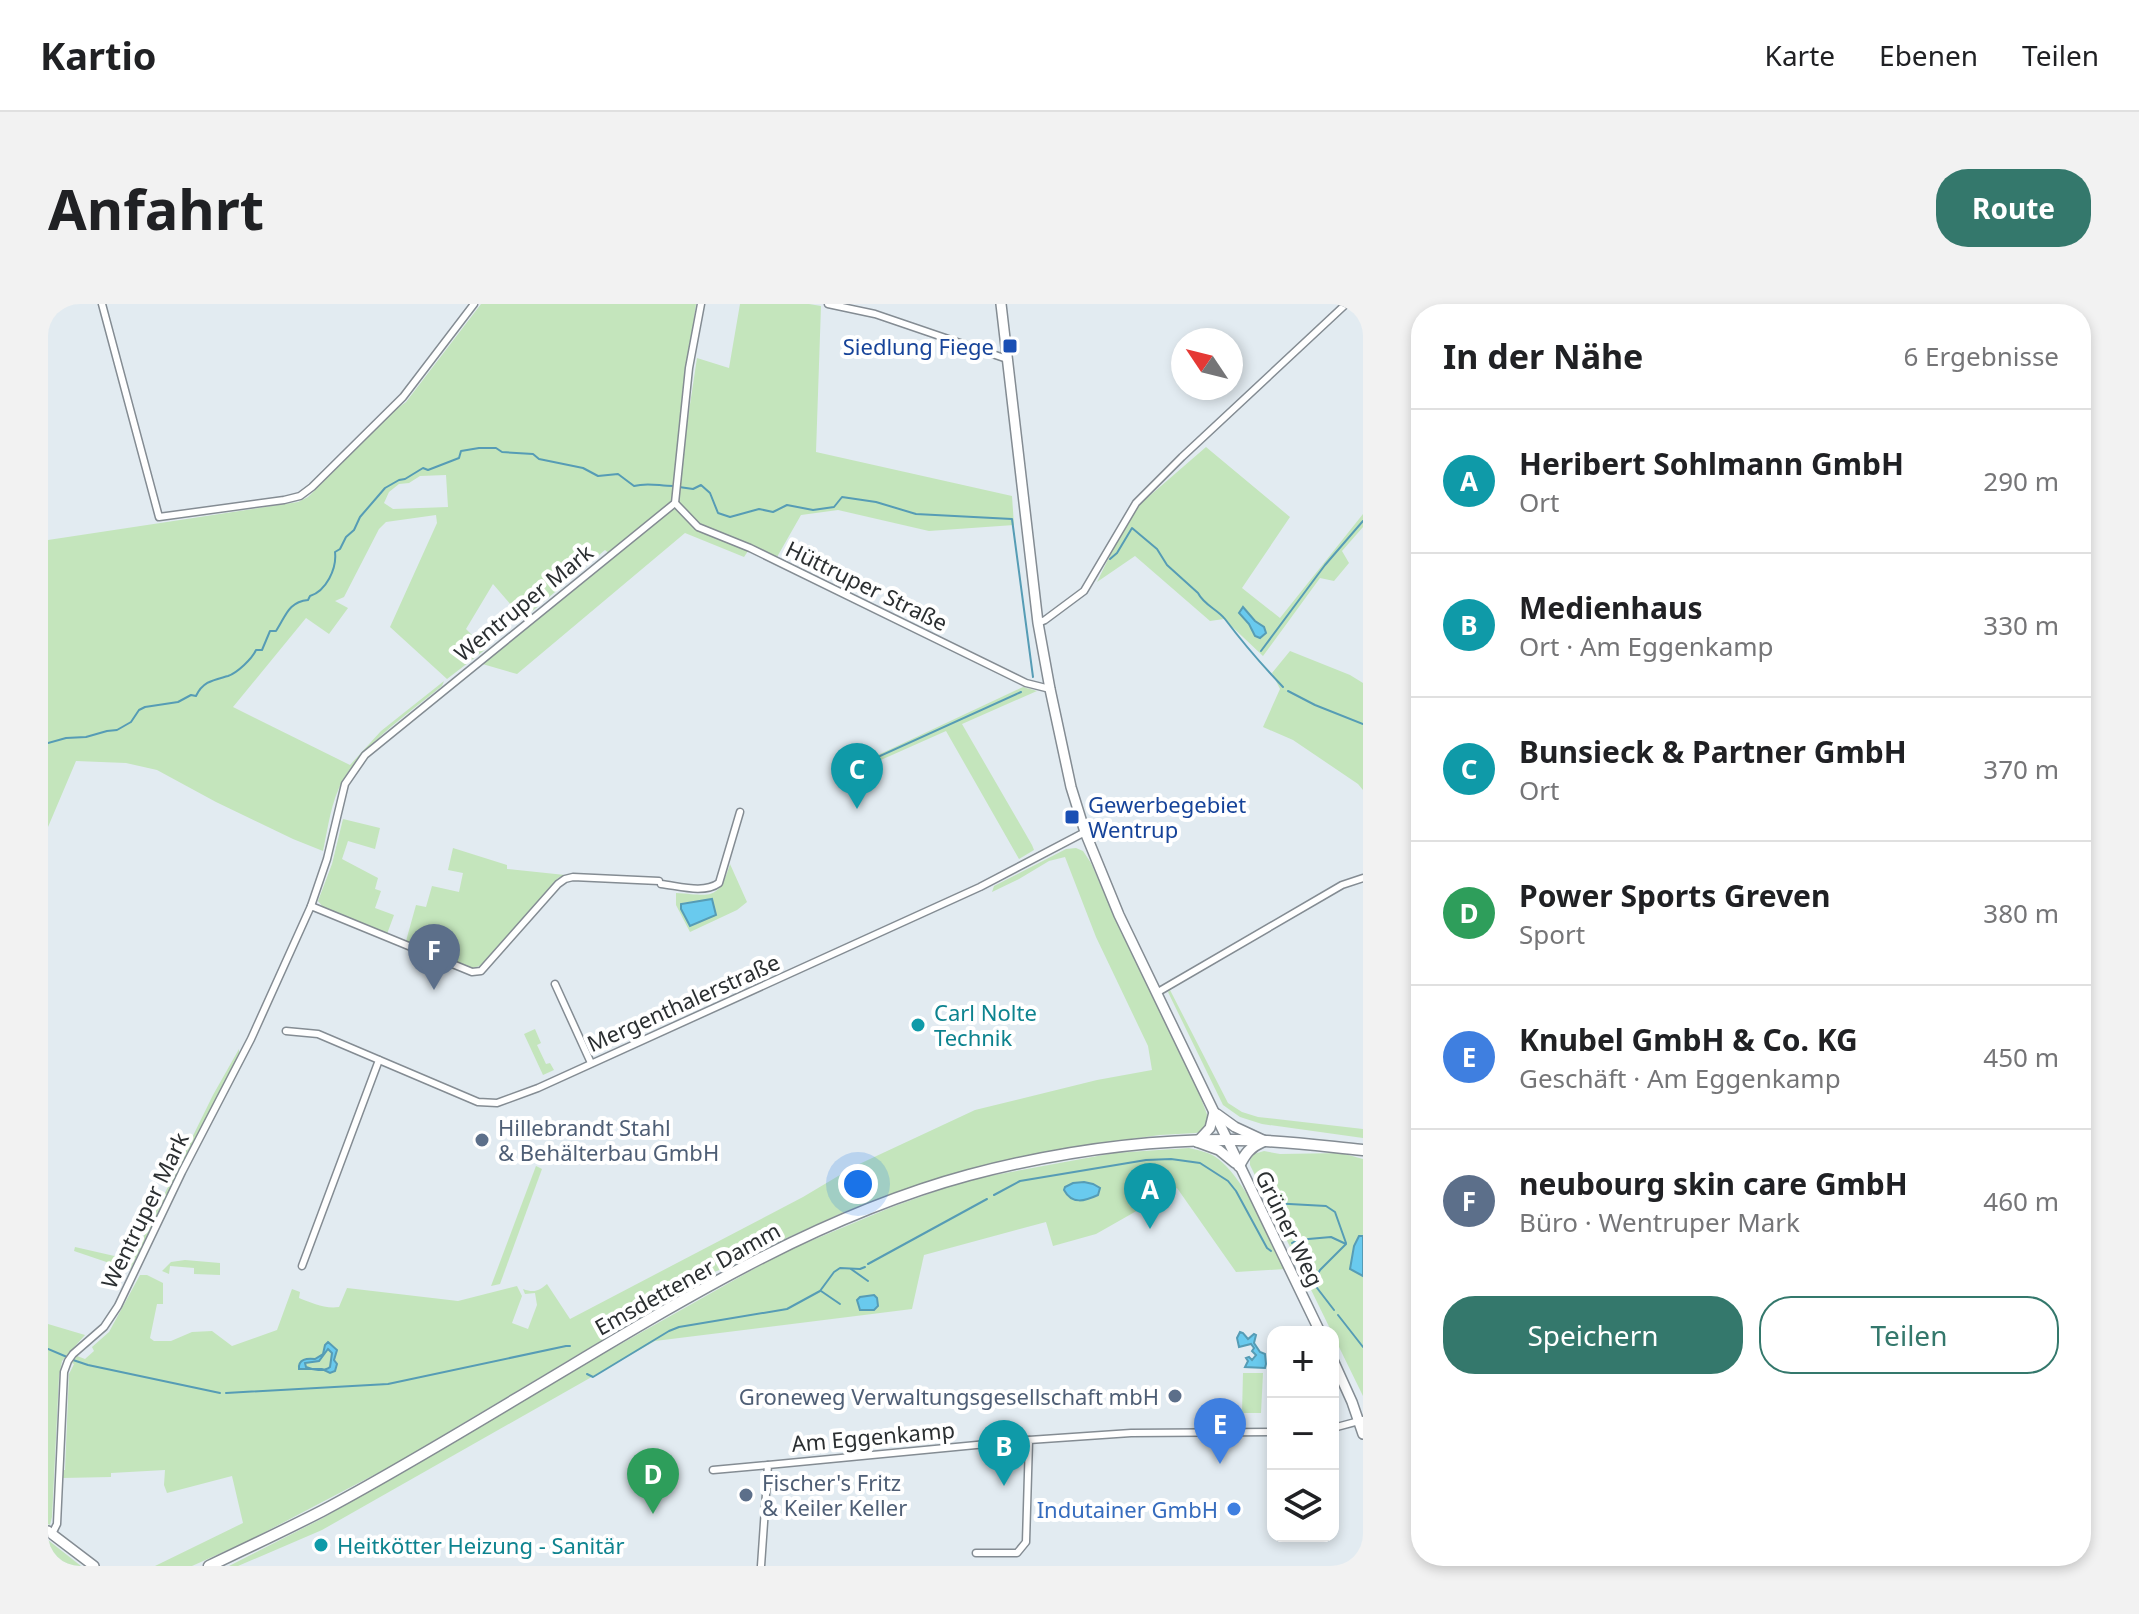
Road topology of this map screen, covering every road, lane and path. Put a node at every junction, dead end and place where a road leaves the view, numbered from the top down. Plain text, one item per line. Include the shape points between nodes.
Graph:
1 (102, 304) edge
2 (474, 304) edge
3 (701, 304) edge
4 (828, 304) edge
5 (878, 304) edge
6 (1001, 304) edge
7 (1346, 304) edge
8 (875, 314) junction
9 (1007, 359) junction
10 (675, 503) junction
11 (1038, 623) junction
12 (1050, 689) junction
13 (740, 812) dead end
14 (1085, 832) junction
15 (1363, 878) edge
16 (311, 906) junction
17 (555, 984) dead end
18 (1158, 992) junction
19 (286, 1031) dead end
20 (379, 1060) junction
21 (591, 1063) junction
22 (1214, 1112) junction
23 (1226, 1140) junction
24 (1264, 1141) junction
25 (1197, 1142) junction
26 (1363, 1150) edge
27 (1239, 1166) junction
28 (302, 1266) dead end
29 (1317, 1326) edge
30 (1339, 1373) edge
31 (1361, 1420) edge
32 (1339, 1426) edge
33 (1267, 1432) edge
34 (1363, 1434) edge
35 (1029, 1440) junction
36 (768, 1465) junction
37 (713, 1470) dead end
38 (50, 1532) edge
39 (976, 1553) dead end
40 (94, 1566) edge
41 (209, 1566) edge
42 (761, 1566) edge

1 - 2 street via 159,517 300,496 403,397
3 - 10 street
4 - 8 street
5 - 8 street
6 - 9 main road
7 - 11 street via 1136,503 1084,591
8 - 9 street
9 - 11 main road
10 - 12 street, Hüttruper Straße via 698,527 1026,683
10 - 16 street, Wentruper Mark via 365,755 345,784
11 - 12 main road
12 - 14 main road
13 - 16 street via 714,887 565,879 481,971 472,972
14 - 18 main road
14 - 21 street, Mergenthalerstraße via 980,887
15 - 18 street via 1342,885
16 - 38 street, Wentruper Mark via 118,1306 68,1361 57,1524
17 - 21 street
18 - 22 main road
19 - 20 street, Mergenthalerstraße via 318,1034
20 - 21 street, Mergenthalerstraße via 490,1104
20 - 28 street
22 - 23 main road
22 - 24 main road
22 - 25 main road via 1210,1128
23 - 24 main road, Emsdettener Damm
23 - 25 main road, Emsdettener Damm
23 - 27 main road, Grüner Weg
24 - 26 main road, Emsdettener Damm
24 - 27 main road via 1246,1152
25 - 27 main road
25 - 41 main road, Emsdettener Damm via 1132,1145 969,1175 894,1199 787,1244 322,1511
27 - 29 main road, Grüner Weg
30 - 31 main road
31 - 32 street
31 - 34 main road
33 - 35 street, Am Eggenkamp
35 - 36 street, Am Eggenkamp
35 - 39 street via 1026,1542 1017,1553
36 - 37 street, Am Eggenkamp
36 - 42 street, Am Eggenkamp
38 - 40 main road

